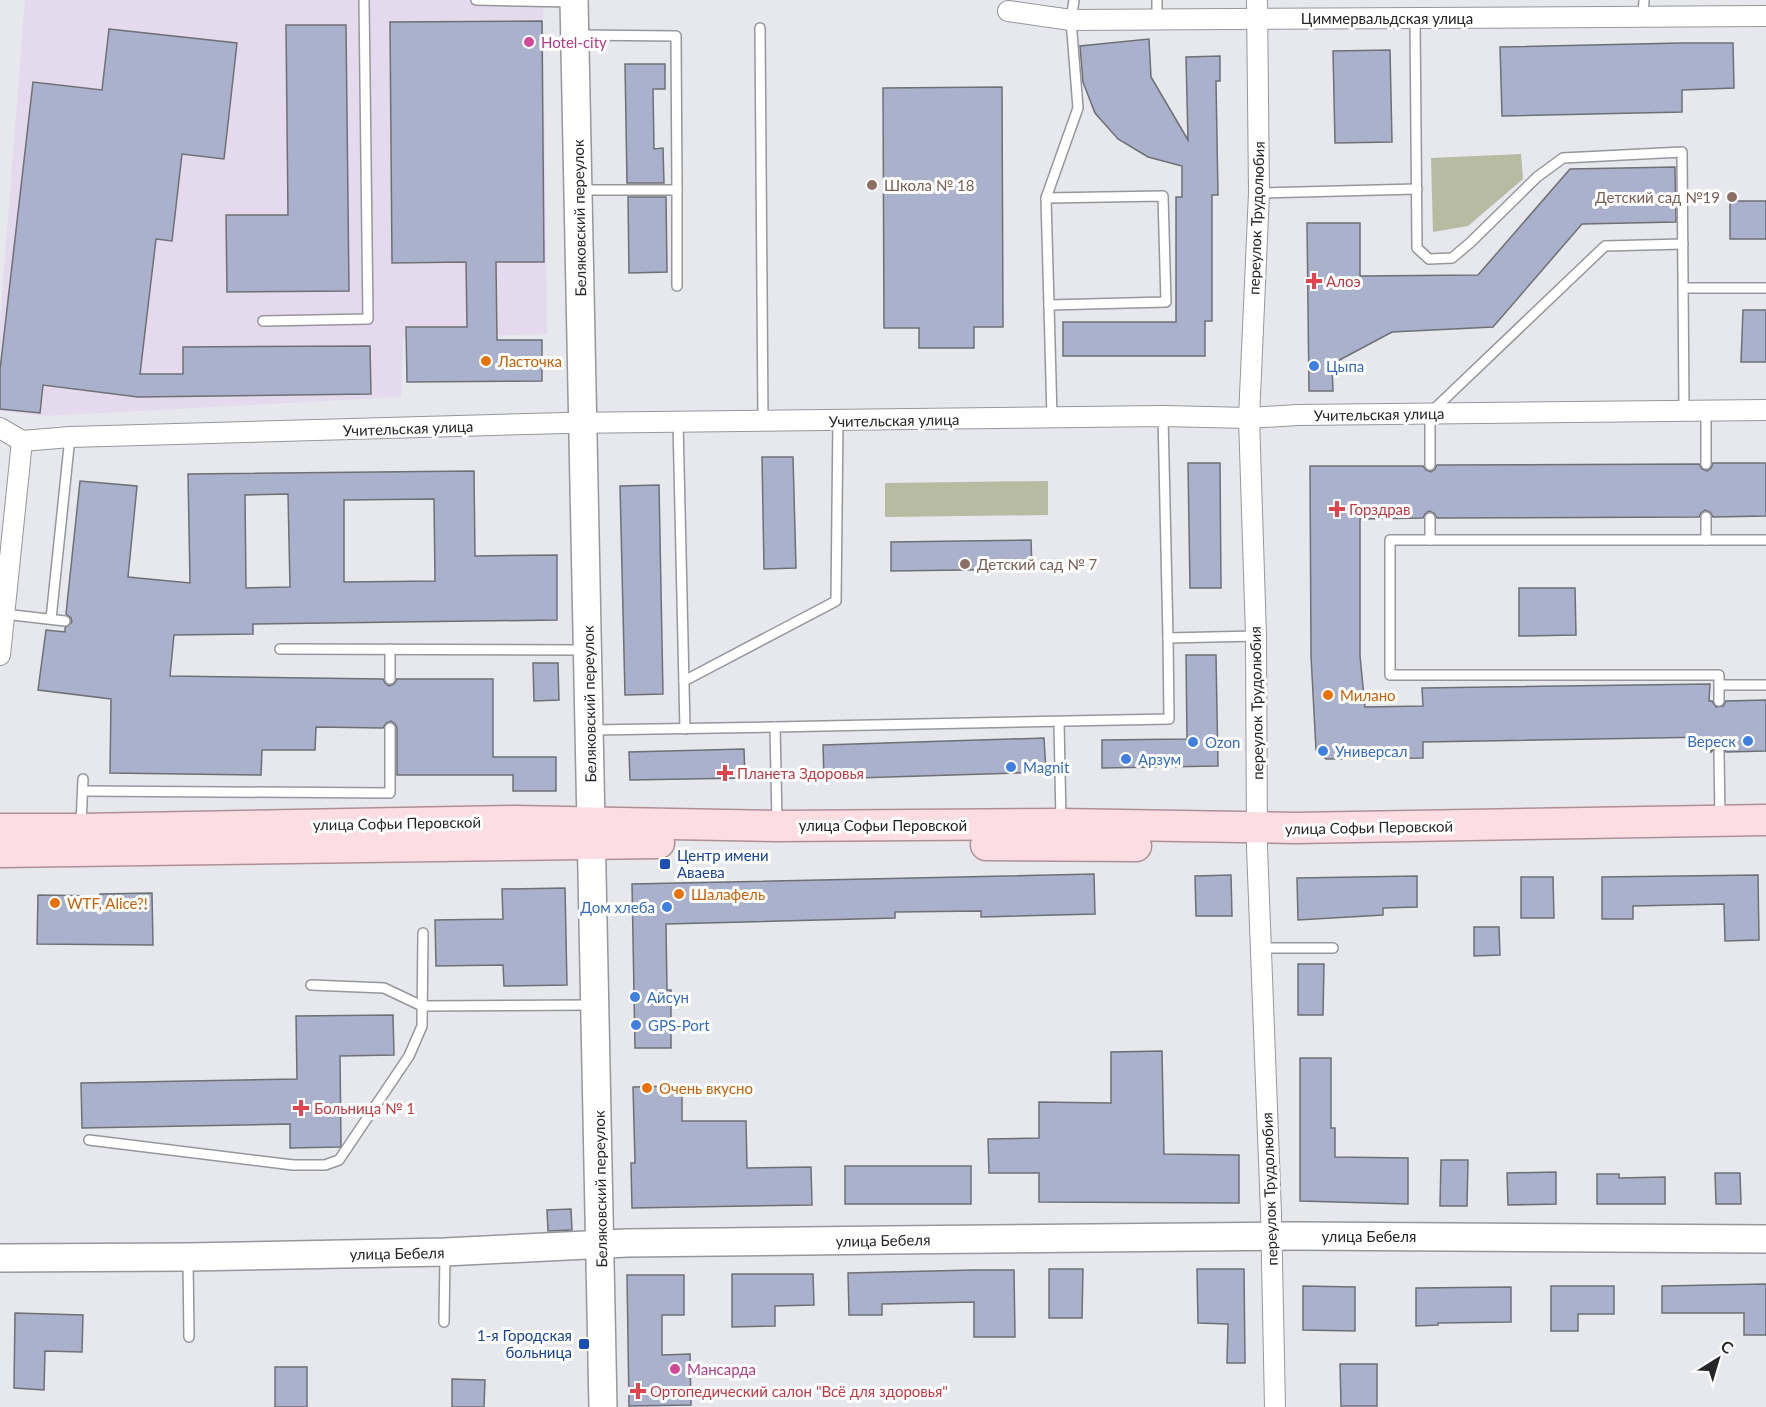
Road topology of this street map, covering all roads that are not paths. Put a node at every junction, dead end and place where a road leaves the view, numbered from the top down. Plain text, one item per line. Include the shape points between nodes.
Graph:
1 (364, 0) edge
2 (476, 0) edge
3 (1074, 0) edge
4 (574, 1) edge
5 (1005, 5) edge
6 (1644, 8) edge
7 (1257, 9) edge
8 (1157, 10) edge
9 (1766, 16) edge
10 (1415, 18) junction
11 (1071, 20) junction
12 (760, 28) dead end
13 (575, 36) junction
14 (1417, 189) junction
15 (579, 190) junction
16 (677, 190) junction
17 (1259, 193) junction
18 (1046, 198) junction
19 (1683, 244) junction
20 (677, 286) dead end
21 (1684, 288) junction
22 (1766, 288) edge
23 (1049, 305) junction
24 (263, 321) dead end
25 (1684, 410) junction
26 (1706, 410) junction
27 (1766, 410) edge
28 (1430, 413) junction
29 (1163, 416) junction
30 (1052, 418) junction
31 (1249, 418) junction
32 (838, 420) junction
33 (763, 421) junction
34 (678, 422) junction
35 (583, 423) junction
36 (0, 428) edge
37 (70, 437) junction
38 (22, 441) junction
39 (1706, 464) dead end
40 (1430, 465) dead end
41 (1706, 517) dead end
42 (1430, 518) dead end
43 (1430, 540) junction
44 (1706, 540) junction
45 (1766, 540) edge
46 (4, 580) edge
47 (4, 614) junction
48 (51, 619) junction
49 (65, 621) dead end
50 (1256, 636) junction
51 (1168, 638) junction
52 (280, 649) dead end
53 (390, 649) junction
54 (588, 650) junction
55 (0, 655) edge
56 (390, 679) dead end
57 (684, 681) junction
58 (1719, 685) junction
59 (1766, 685) edge
60 (1719, 701) dead end
61 (1059, 722) junction
62 (775, 727) junction
63 (390, 728) dead end
64 (685, 729) junction
65 (590, 730) junction
66 (1719, 752) dead end
67 (83, 779) dead end
68 (83, 791) junction
69 (1766, 820) edge
70 (1720, 821) junction
71 (1061, 824) junction
72 (777, 826) junction
73 (0, 829) edge
74 (81, 829) junction
75 (592, 833) junction
76 (1257, 837) junction
77 (1766, 841) edge
78 (0, 852) edge
79 (423, 933) dead end
80 (1261, 948) junction
81 (1333, 948) dead end
82 (311, 985) dead end
83 (596, 1005) junction
84 (422, 1006) junction
85 (88, 1140) dead end
86 (1272, 1236) junction
87 (1766, 1239) edge
88 (602, 1244) junction
89 (445, 1252) junction
90 (188, 1257) junction
91 (0, 1258) edge
92 (444, 1322) dead end
93 (189, 1337) dead end
94 (603, 1407) edge
95 (1275, 1407) edge

1 - 24 lane via 368,319
2 - 4 lane
3 - 11 lane
4 - 13 street, Беляковский переулок
5 - 11 street, Циммервальдская улица
6 - 9 street, Циммервальдская улица
6 - 10 street, Циммервальдская улица
7 - 8 street, Циммервальдская улица
7 - 10 street, Циммервальдская улица
7 - 17 street, переулок Трудолюбия
8 - 11 street, Циммервальдская улица
10 - 14 lane
11 - 18 lane via 1078,108
12 - 33 lane
13 - 15 street, Беляковский переулок
13 - 16 lane via 676,36
14 - 17 lane
14 - 19 lane via 1417,248 1429,259 1452,258 1537,177 1563,158 1682,152
15 - 16 lane
15 - 35 street, Беляковский переулок
16 - 20 lane
17 - 31 street, переулок Трудолюбия
18 - 23 lane
18 - 23 lane via 1163,196 1166,290 1166,302
19 - 21 lane
19 - 28 lane via 1605,246
21 - 22 lane
21 - 25 lane
23 - 30 lane
25 - 26 street, Учительская улица
25 - 28 street, Учительская улица
26 - 27 street, Учительская улица
26 - 39 lane
28 - 31 street, Учительская улица
28 - 40 lane
29 - 30 street, Учительская улица
29 - 31 street, Учительская улица
29 - 51 lane
30 - 32 street, Учительская улица
31 - 50 street, переулок Трудолюбия
32 - 33 street, Учительская улица
32 - 57 lane via 836,601
33 - 34 street, Учительская улица
34 - 35 street, Учительская улица
34 - 57 lane
35 - 37 street, Учительская улица
35 - 54 street, Беляковский переулок
36 - 38 street
37 - 38 street, Учительская улица
37 - 48 lane
38 - 46 street
41 - 44 lane
42 - 43 lane
43 - 44 lane
43 - 58 lane via 1390,540 1390,675 1719,675
44 - 45 lane
46 - 47 street
47 - 48 lane
47 - 55 street
48 - 49 lane
50 - 51 lane
50 - 76 street, переулок Трудолюбия
51 - 61 lane via 1169,719
52 - 53 lane
53 - 54 lane
53 - 56 lane
54 - 65 street, Беляковский переулок
57 - 64 lane
58 - 59 lane
58 - 60 lane
61 - 62 lane
61 - 71 lane
62 - 64 lane
62 - 72 lane
63 - 68 lane via 390,793
64 - 65 lane
65 - 75 street, Беляковский переулок
66 - 70 lane
67 - 68 lane
68 - 74 lane
69 - 70 main road, улица Софьи Перовской
70 - 76 main road, улица Софьи Перовской
71 - 72 main road, улица Софьи Перовской
71 - 76 main road, улица Софьи Перовской
72 - 75 main road, улица Софьи Перовской
73 - 74 main road, улица Софьи Перовской
74 - 75 main road, улица Софьи Перовской via 515,821
75 - 76 main road, улица Софьи Перовской
75 - 78 main road, улица Софьи Перовской
75 - 83 street, Беляковский переулок
76 - 77 main road, улица Софьи Перовской
76 - 80 street, переулок Трудолюбия
79 - 84 lane
80 - 81 lane
80 - 86 street, переулок Трудолюбия
82 - 84 lane via 384,988
83 - 84 lane
83 - 88 street, Беляковский переулок
84 - 85 lane via 422,1026 409,1056 339,1160 324,1165 293,1165
86 - 87 street, улица Бебеля
86 - 88 street, улица Бебеля
86 - 95 street, переулок Трудолюбия
88 - 89 street, улица Бебеля
88 - 94 street, Беляковский переулок
89 - 90 street, улица Бебеля
89 - 92 lane
90 - 91 street, улица Бебеля
90 - 93 lane

